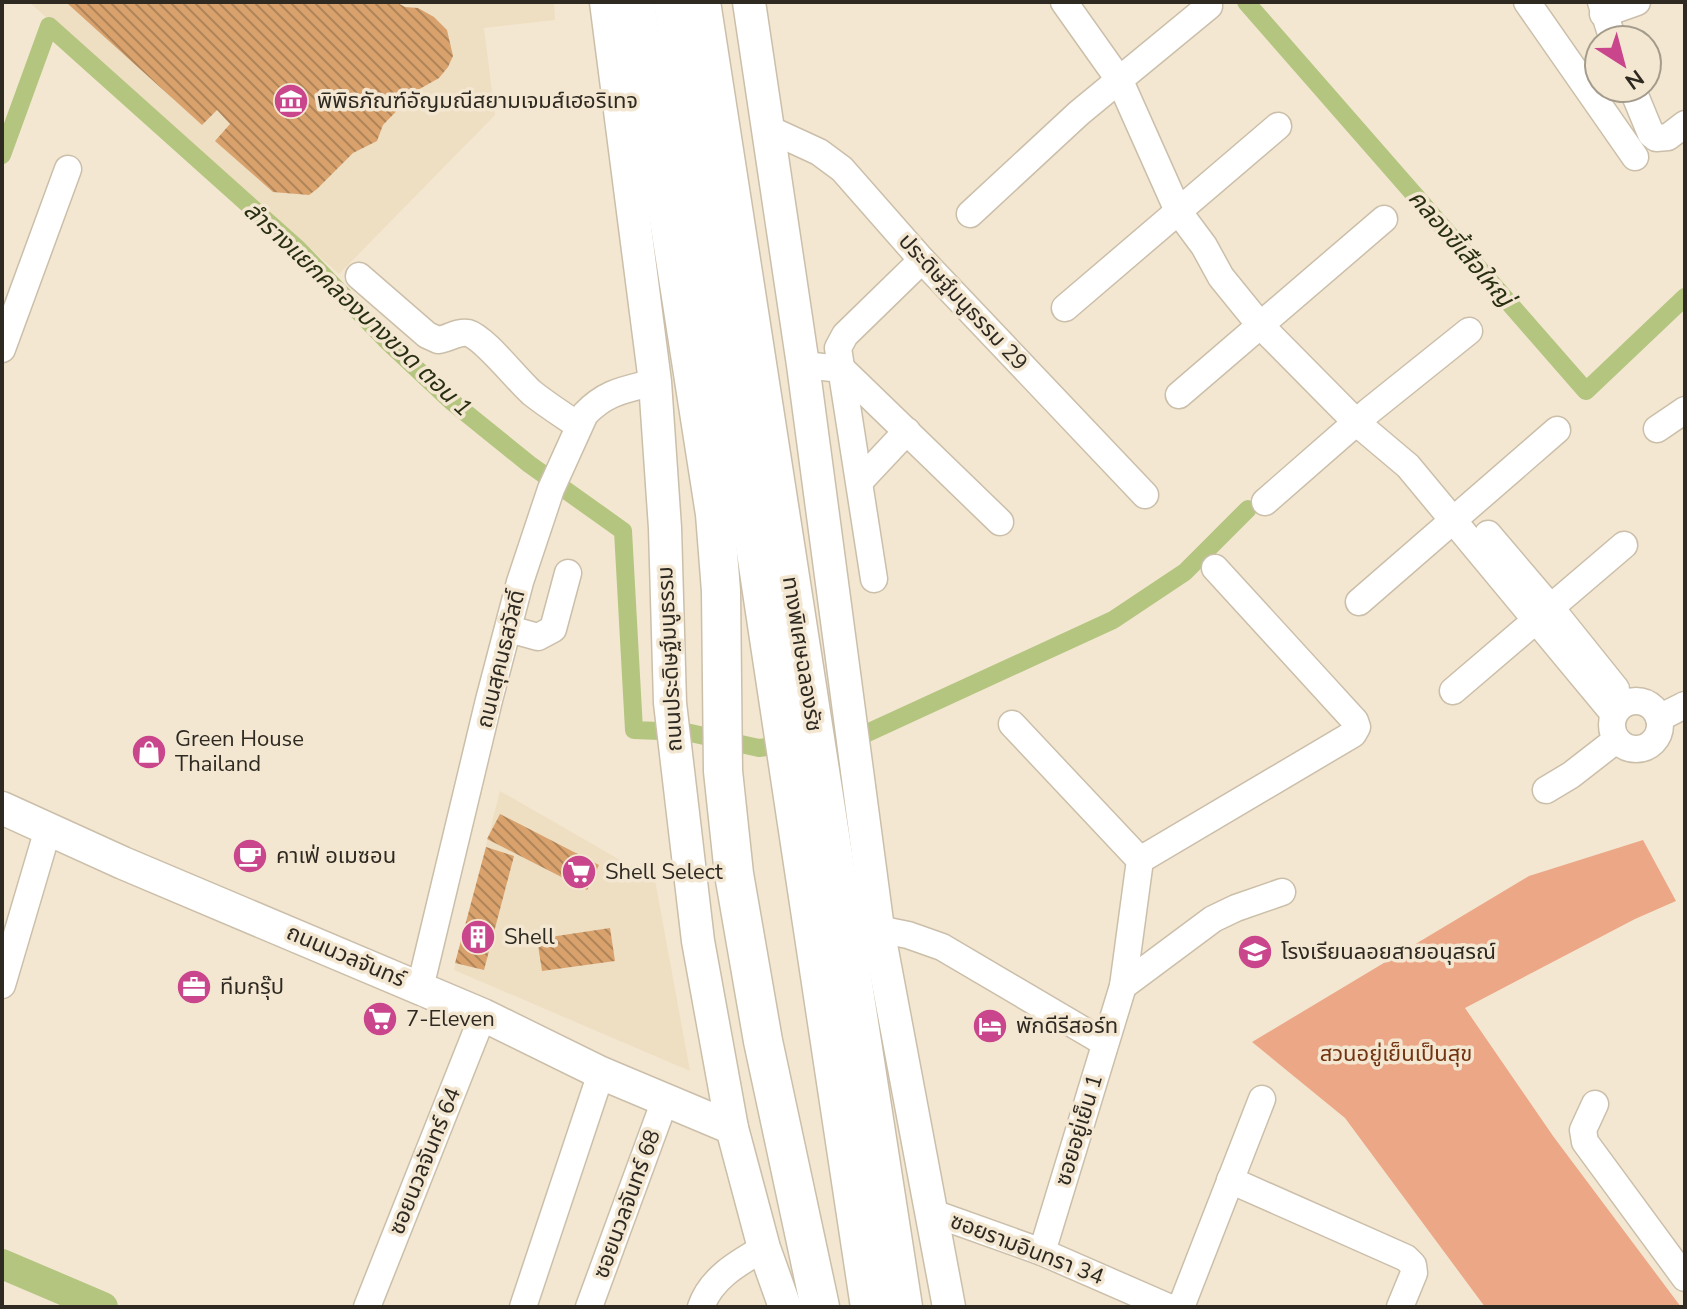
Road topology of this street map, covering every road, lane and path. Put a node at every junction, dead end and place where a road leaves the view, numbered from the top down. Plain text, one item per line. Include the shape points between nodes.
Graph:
1 (606, 2) edge
2 (635, 2) edge
3 (673, 2) edge
4 (701, 2) edge
5 (749, 2) edge
6 (1064, 2) edge
7 (1084, 2) edge
8 (1527, 2) edge
9 (1637, 2) edge
10 (1209, 6) dead end
11 (1602, 8) edge
12 (1126, 76) junction
13 (1639, 104) edge
14 (1685, 124) edge
15 (1278, 126) dead end
16 (769, 129) junction
17 (1635, 157) dead end
18 (68, 169) dead end
19 (1185, 206) junction
20 (970, 214) dead end
21 (1384, 219) dead end
22 (922, 260) junction
23 (359, 276) dead end
24 (1065, 308) dead end
25 (1266, 320) junction
26 (1469, 331) dead end
27 (2, 349) edge
28 (803, 365) junction
29 (842, 369) junction
30 (655, 382) junction
31 (1179, 395) dead end
32 (1685, 410) edge
33 (1362, 417) junction
34 (579, 426) junction
35 (1657, 429) dead end
36 (1557, 430) dead end
37 (907, 431) junction
38 (860, 481) junction
39 (1145, 495) dead end
40 (1265, 502) dead end
41 (1461, 515) junction
42 (1000, 522) dead end
43 (1624, 545) dead end
44 (1215, 568) dead end
45 (568, 573) dead end
46 (874, 579) dead end
47 (1359, 602) dead end
48 (1544, 614) junction
49 (509, 629) junction
50 (1453, 691) dead end
51 (1685, 705) edge
52 (1659, 718) junction
53 (1619, 719) junction
54 (1012, 724) dead end
55 (1546, 790) dead end
56 (2, 808) edge
57 (48, 829) junction
58 (1140, 860) junction
59 (1282, 892) dead end
60 (878, 929) junction
61 (2, 985) edge
62 (1123, 986) junction
63 (420, 988) junction
64 (483, 1015) junction
65 (1105, 1043) junction
66 (601, 1073) junction
67 (1262, 1099) dead end
68 (665, 1100) junction
69 (1595, 1104) dead end
70 (732, 1128) junction
71 (1230, 1180) junction
72 (930, 1212) junction
73 (764, 1248) junction
74 (895, 1251) junction
75 (1042, 1252) junction
76 (1685, 1278) edge
77 (367, 1307) edge
78 (523, 1307) edge
79 (589, 1307) edge
80 (701, 1307) edge
81 (785, 1307) edge
82 (820, 1307) edge
83 (870, 1307) edge
84 (903, 1307) edge
85 (921, 1307) edge
86 (949, 1307) edge
87 (1168, 1307) edge
88 (1181, 1307) edge
89 (1400, 1307) edge

1 - 30 main road, ถนนประดิษฐ์มนูธรรม
2 - 82 highway via 715,514 722,742 734,874 763,1041
3 - 83 highway, ทางพิเศษฉลองรัช
4 - 74 highway, ทางพิเศษฉลองรัช
5 - 16 main road
6 - 12 street
7 - 12 street
8 - 17 street
9 - 11 street
10 - 12 street
12 - 19 street
12 - 20 street
13 - 14 street via 1656,138 1668,137
15 - 19 street
16 - 22 street, ประดิษฐ์มนูธรรม 29 via 842,169
16 - 28 main road
18 - 27 street
19 - 24 street
19 - 25 street via 1221,277
21 - 25 street
22 - 29 street via 840,340
22 - 39 street, ประดิษฐ์มนูธรรม 29
23 - 34 street via 427,335 438,340 472,334 532,393
25 - 31 street
25 - 33 street
26 - 33 street
28 - 29 street
28 - 60 main road
29 - 37 street
29 - 38 street
30 - 34 street, ถนนสุคนธสวัสดิ์ via 604,397
30 - 70 main road, ถนนประดิษฐ์มนูธรรม via 672,733 698,941
32 - 35 street
33 - 40 street
33 - 41 street
34 - 49 street, ถนนสุคนธสวัสดิ์ via 528,555
36 - 41 street
37 - 38 street
37 - 42 street
38 - 46 street
41 - 47 street
41 - 48 street
43 - 48 street
44 - 58 street via 1357,727
45 - 49 street via 553,629 538,637
48 - 50 street
48 - 53 street
49 - 63 street, ถนนสุคนธสวัสดิ์
51 - 52 street
52 - 53 street via 1646,703
52 - 53 street via 1655,740 1636,750 1624,747
53 - 55 street via 1571,775
54 - 58 street
56 - 57 main road, ถนนนวลจันทร์
57 - 61 street
57 - 63 main road, ถนนนวลจันทร์
58 - 62 street, ซอยอยู่เย็น 1
59 - 62 street via 1213,919
60 - 65 street via 942,947
60 - 72 main road
62 - 65 street, ซอยอยู่เย็น 1
63 - 64 main road, ถนนนวลจันทร์
64 - 66 main road, ถนนนวลจันทร์
64 - 77 street, ซอยนวลจันทร์ 64
65 - 75 street, ซอยอยู่เย็น 1
66 - 68 main road, ถนนนวลจันทร์
66 - 78 street
67 - 71 street
68 - 70 main road, ถนนนวลจันทร์
68 - 79 street, ซอยนวลจันทร์ 68
69 - 76 street via 1583,1130 1585,1142
70 - 73 main road, ถนนประดิษฐ์มนูธรรม
71 - 88 street
71 - 89 street via 1406,1258 1414,1273
72 - 75 street, ซอยรามอินทรา 34
72 - 86 main road
73 - 80 street via 714,1283
73 - 81 main road, ถนนประดิษฐ์มนูธรรม
74 - 84 highway, ทางพิเศษฉลองรัช
74 - 85 highway
75 - 87 street, ซอยรามอินทรา 34

